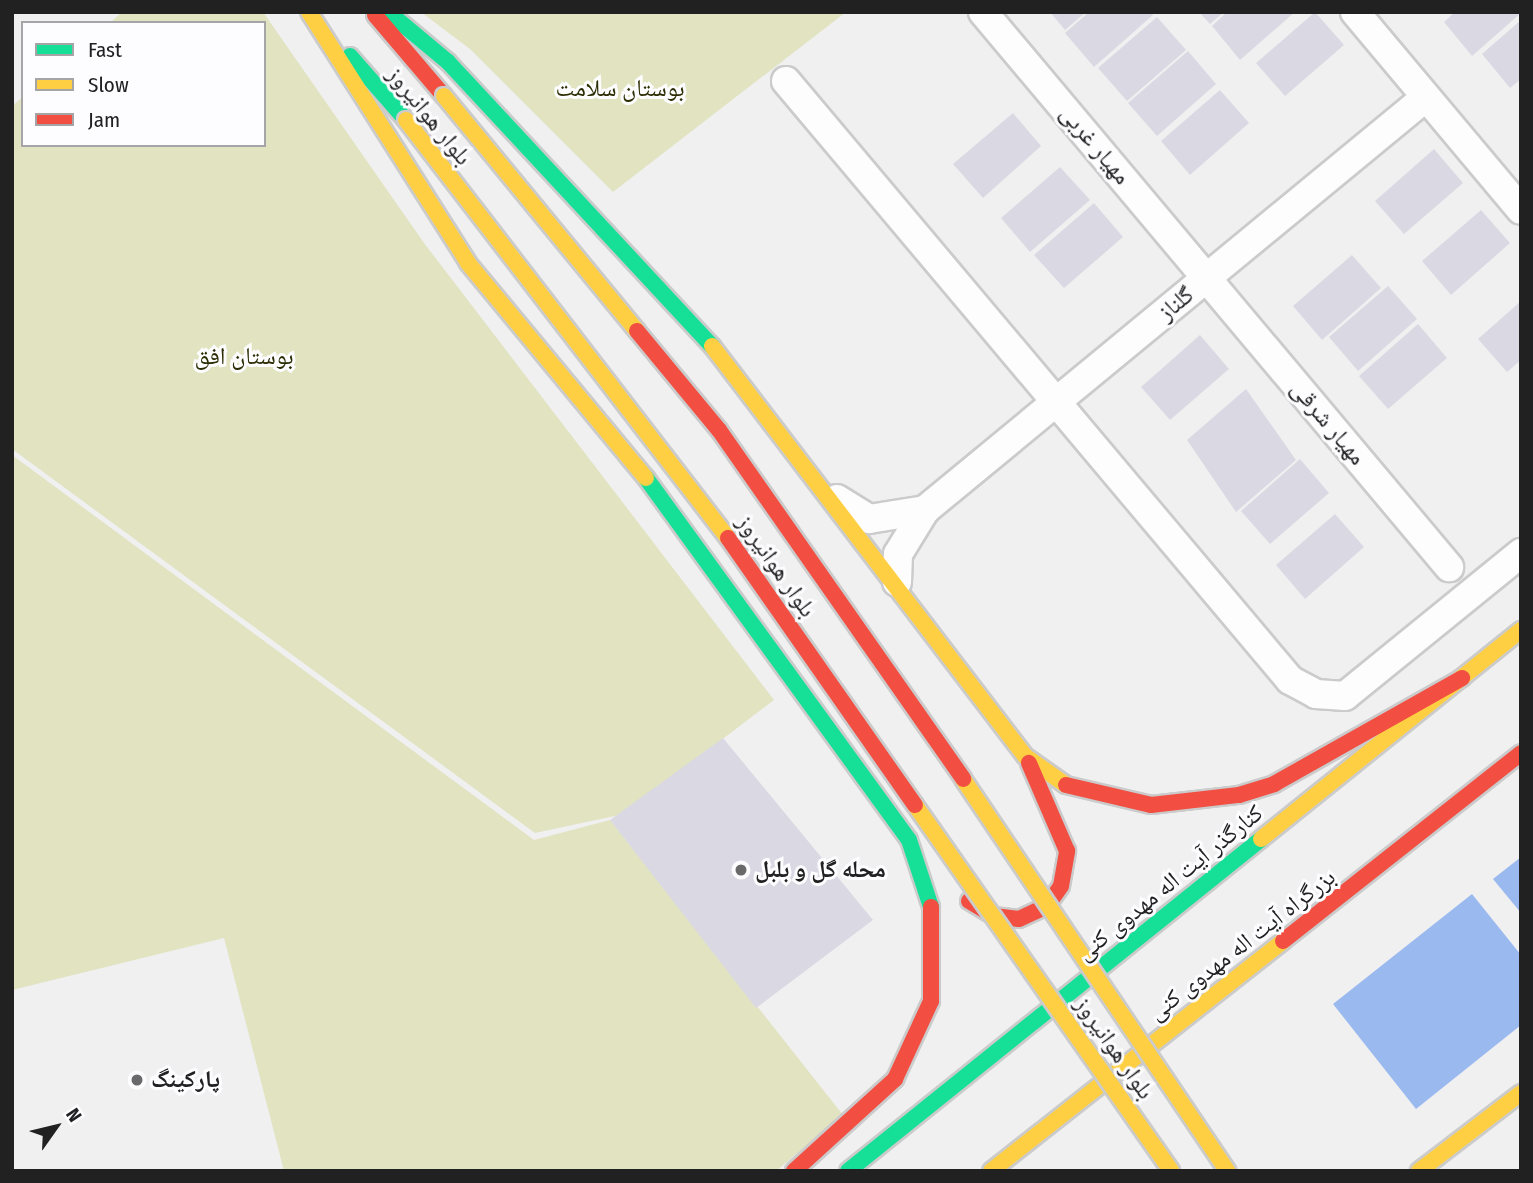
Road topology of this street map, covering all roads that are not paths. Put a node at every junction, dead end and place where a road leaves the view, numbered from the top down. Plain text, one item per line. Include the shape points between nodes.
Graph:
1 (310, 12) edge
2 (373, 12) edge
3 (388, 12) edge
4 (983, 12) edge
5 (1355, 12) edge
6 (786, 81) dead end
7 (1426, 97) junction
8 (1521, 210) edge
9 (1206, 279) junction
10 (1059, 400) junction
11 (832, 497) junction
12 (925, 510) junction
13 (1521, 553) edge
14 (1449, 568) dead end
15 (897, 582) junction
16 (1521, 630) edge
17 (1462, 678) junction
18 (1521, 753) edge
19 (1025, 756) junction
20 (909, 840) junction
21 (1521, 1093) edge
22 (794, 1171) edge
23 (848, 1171) edge
24 (991, 1171) edge
25 (1171, 1171) edge
26 (1227, 1171) edge
27 (1419, 1171) edge

1 - 20 main road via 468,263 650,483
1 - 25 main road, بلوار هوانیروز, bridge via 407,120 688,481
2 - 26 main road, بلوار هوانیروز, bridge via 719,430 886,664
3 - 11 main road via 448,62 567,184 699,330
4 - 9 street, مهیار غربی
5 - 7 street
6 - 10 street
7 - 8 street
7 - 9 street, گلناز
9 - 10 street, گلناز
9 - 14 street, مهیار شرقی
10 - 12 street, گلناز
10 - 13 street via 1290,680 1316,694 1345,696
11 - 12 street via 869,519
11 - 15 main road
12 - 15 street via 898,554
15 - 19 main road
16 - 17 main road, کنارگذر آیت اله مهدوی کنی
17 - 19 main road via 1274,784 1197,804 1100,797 1062,784
17 - 23 main road, کنارگذر آیت اله مهدوی کنی
18 - 24 main road, بزرگراه آیت اله مهدوی کنی
19 - 20 main road via 1067,851 1061,886 1047,905 1019,919 994,916 959,896
20 - 22 main road via 931,908 931,1001 895,1079
21 - 27 main road

